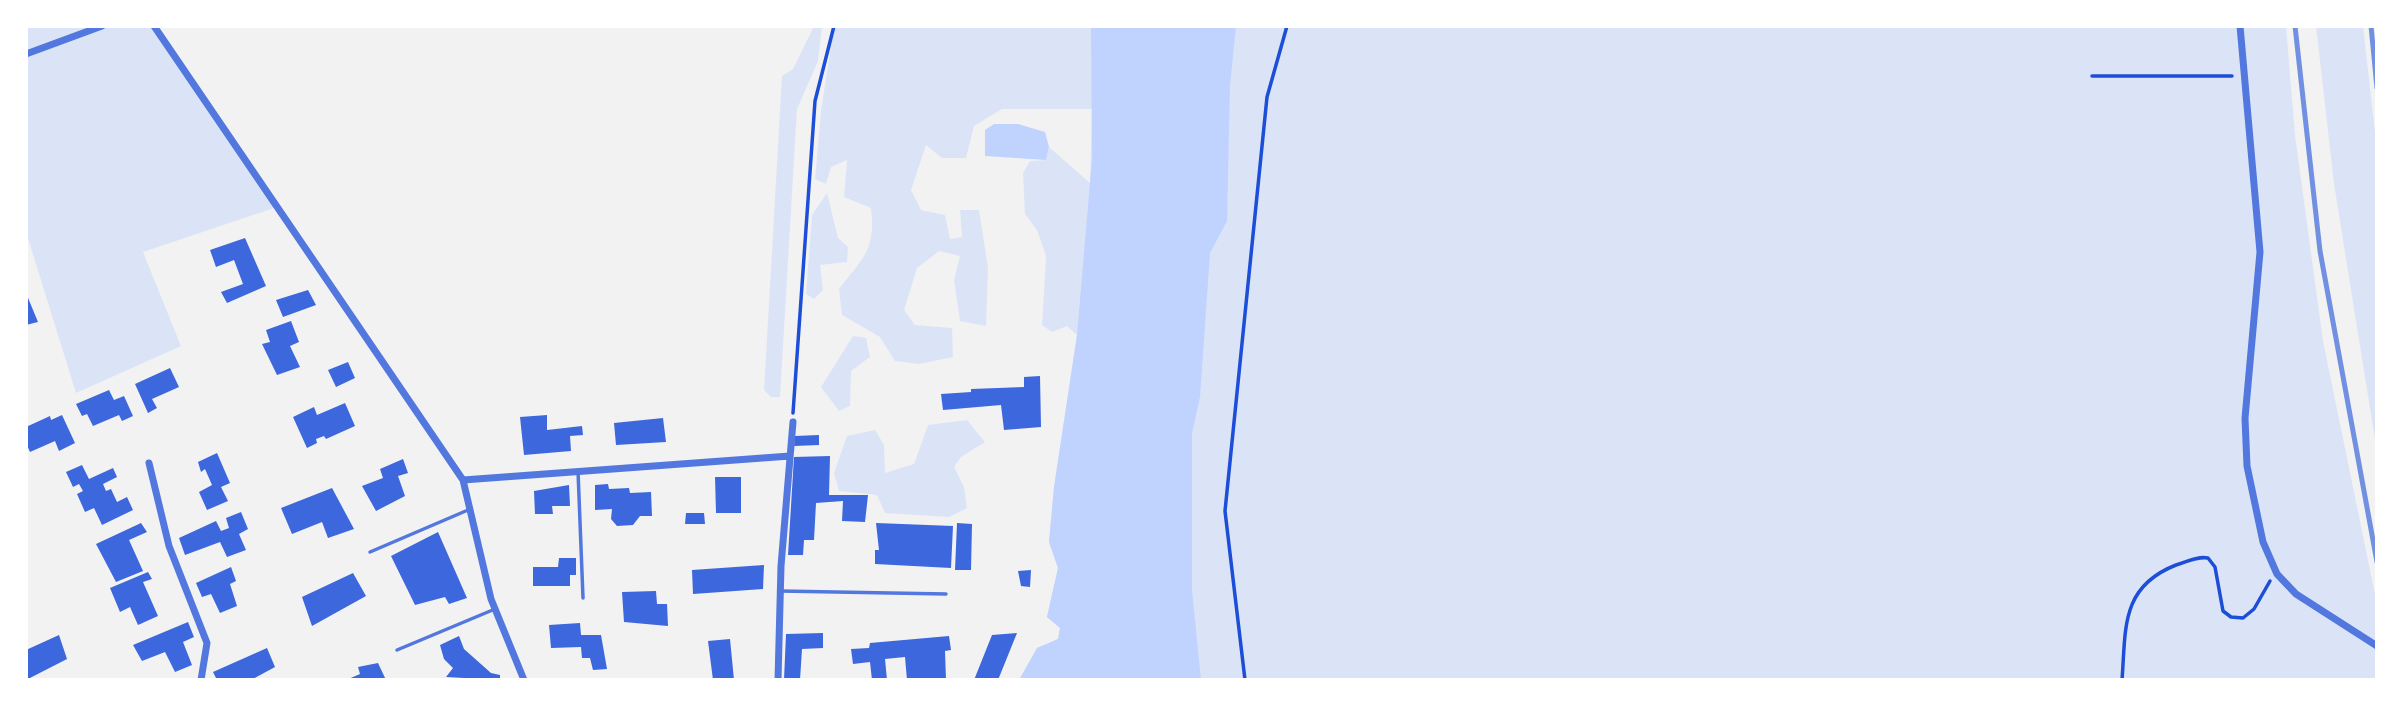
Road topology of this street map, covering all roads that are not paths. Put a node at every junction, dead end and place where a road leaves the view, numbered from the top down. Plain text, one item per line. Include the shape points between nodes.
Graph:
1 (102, 26) edge
2 (154, 26) edge
3 (2240, 26) edge
4 (26, 54) edge
5 (793, 422) road end
6 (790, 456) junction
7 (149, 463) dead end
8 (578, 471) junction
9 (463, 480) junction
10 (470, 509) junction
11 (370, 552) dead end
12 (780, 591) junction
13 (946, 594) dead end
14 (583, 598) dead end
15 (495, 609) junction
16 (2377, 646) edge
17 (397, 650) dead end
18 (201, 680) edge
19 (524, 680) edge
20 (778, 680) edge

1 - 4 street
2 - 9 street
3 - 16 street via 2260,252 2245,418 2247,466 2263,542 2277,574 2296,594
5 - 6 street
6 - 8 street
6 - 12 street
7 - 18 street via 169,546 207,643
8 - 9 street
8 - 14 lane
9 - 10 street
10 - 11 lane
10 - 15 street
12 - 13 lane
12 - 20 street
15 - 17 lane
15 - 19 street

